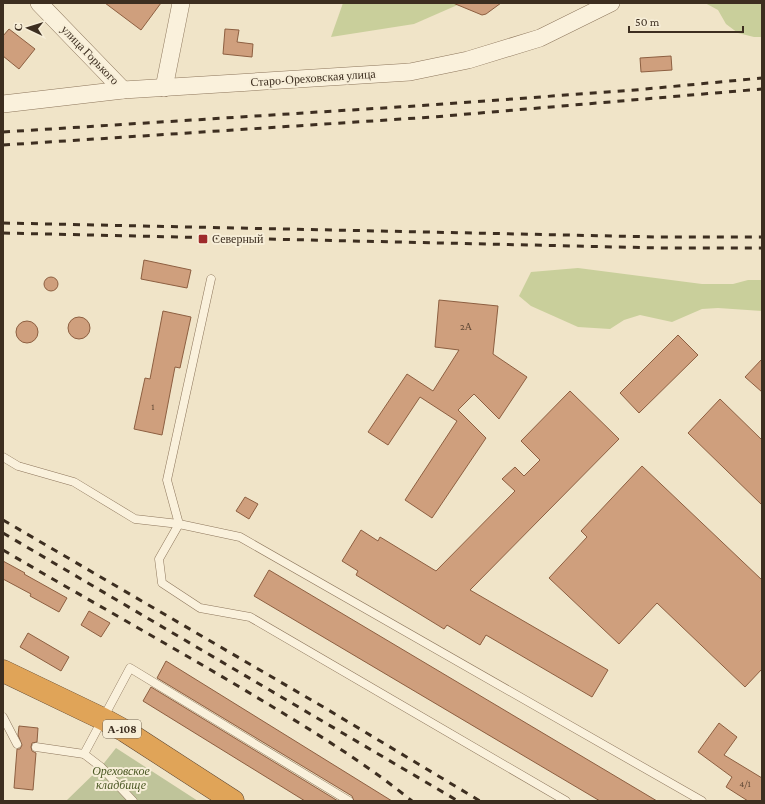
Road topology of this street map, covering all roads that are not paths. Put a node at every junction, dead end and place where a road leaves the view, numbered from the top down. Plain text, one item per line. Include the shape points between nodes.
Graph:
1 (39, 3) edge
2 (181, 3) edge
3 (611, 3) edge
4 (585, 9) edge
5 (164, 88) junction
6 (123, 90) junction
7 (3, 104) edge
8 (211, 279) dead end
9 (3, 457) edge
10 (179, 524) junction
11 (3, 671) edge
12 (3, 717) edge
13 (103, 719) junction
14 (17, 744) dead end
15 (36, 747) dead end
16 (84, 754) junction
17 (697, 800) edge
18 (133, 801) edge
19 (233, 801) edge
20 (349, 801) edge
21 (566, 801) edge

1 - 6 street, улица Горького
2 - 5 street
3 - 4 street, Старо-Ореховская улица
4 - 5 street, Старо-Ореховская улица via 540,38 468,60 410,72
5 - 6 street, Старо-Ореховская улица
6 - 7 street, Старо-Ореховская улица
8 - 10 lane via 167,480
9 - 10 lane via 18,466 74,482 135,519
10 - 17 lane via 240,537
10 - 21 lane via 159,559 162,583 200,608 250,617
11 - 13 highway, А-108
12 - 14 lane
13 - 16 lane
13 - 19 highway, А-108
13 - 20 lane via 130,668
15 - 16 lane
16 - 18 lane via 101,767

